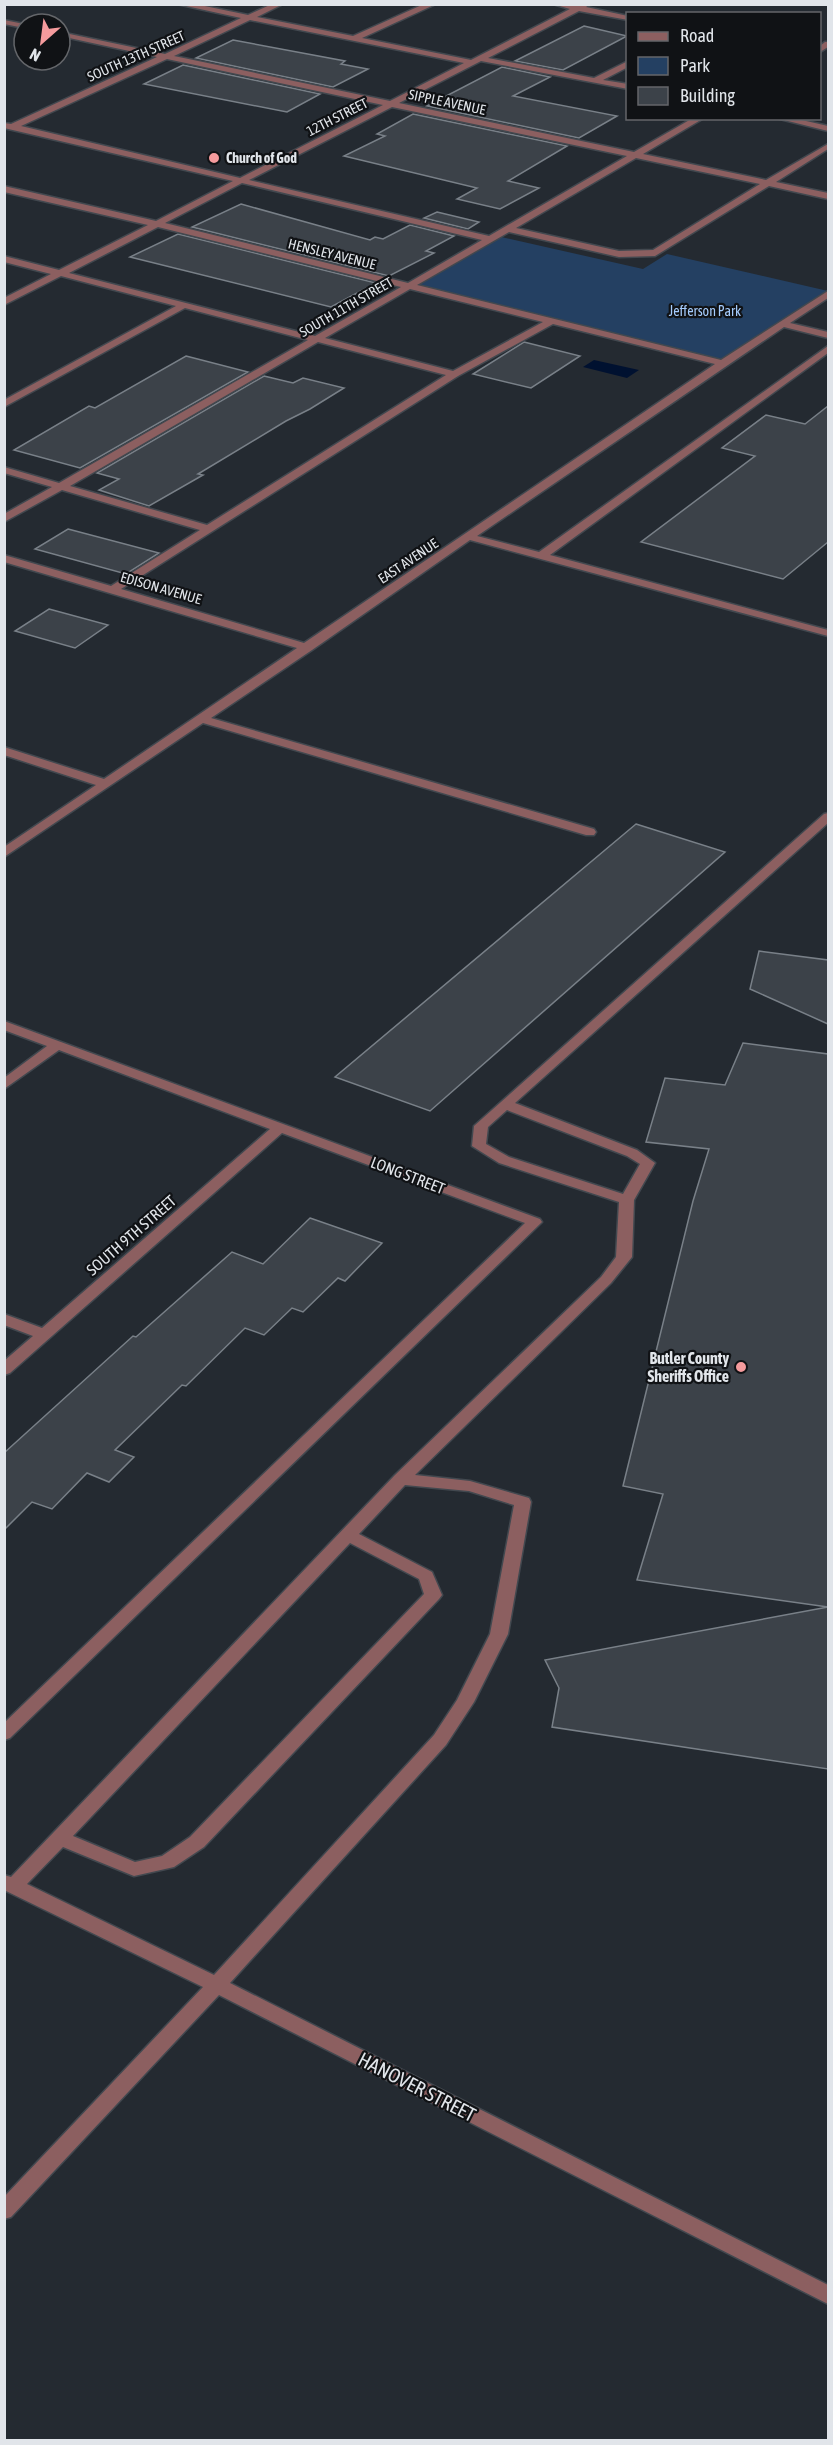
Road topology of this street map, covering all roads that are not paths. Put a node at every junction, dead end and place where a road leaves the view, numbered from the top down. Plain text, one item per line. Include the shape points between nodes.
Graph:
1 (181, 4) edge
2 (279, 4) edge
3 (432, 4) edge
4 (557, 4) edge
5 (582, 6) edge
6 (250, 18) junction
7 (626, 18) edge
8 (72, 37) edge
9 (353, 39) junction
10 (169, 57) junction
11 (474, 60) junction
12 (626, 64) edge
13 (594, 81) junction
14 (626, 87) edge
15 (393, 104) junction
16 (697, 120) edge
17 (789, 120) edge
18 (7, 127) edge
19 (828, 129) edge
20 (828, 146) edge
21 (636, 155) junction
22 (243, 180) junction
23 (768, 183) junction
24 (4, 189) edge
25 (828, 196) edge
26 (158, 224) junction
27 (507, 230) junction
28 (491, 239) junction
29 (4, 259) edge
30 (62, 273) junction
31 (408, 287) junction
32 (828, 294) edge
33 (4, 302) edge
34 (184, 305) junction
35 (551, 321) junction
36 (782, 324) junction
37 (828, 335) edge
38 (317, 339) junction
39 (828, 349) edge
40 (723, 363) junction
41 (454, 374) junction
42 (4, 404) edge
43 (4, 470) edge
44 (63, 486) junction
45 (4, 519) edge
46 (209, 529) junction
47 (470, 537) junction
48 (541, 556) junction
49 (4, 558) edge
50 (112, 590) junction
51 (828, 633) edge
52 (308, 648) junction
53 (202, 719) junction
54 (4, 751) edge
55 (107, 784) junction
56 (828, 817) edge
57 (590, 832) dead end
58 (4, 853) edge
59 (4, 1025) edge
60 (57, 1045) junction
61 (4, 1085) edge
62 (505, 1104) junction
63 (281, 1127) junction
64 (627, 1200) junction
65 (4, 1319) edge
66 (45, 1335) junction
67 (4, 1370) edge
68 (401, 1479) junction
69 (348, 1535) junction
70 (4, 1734) edge
71 (60, 1838) junction
72 (9, 1884) edge
73 (217, 1985) junction
74 (4, 2211) edge
75 (828, 2295) edge

1 - 6 street
2 - 6 street, SOUTH 13TH STREET
3 - 9 street
4 - 5 street
5 - 7 street
5 - 11 street, 12TH STREET
6 - 9 street
6 - 10 street, SOUTH 13TH STREET
8 - 10 street, SIPPLE AVENUE
9 - 11 street
10 - 15 street, SIPPLE AVENUE
10 - 18 street, SOUTH 13TH STREET
11 - 13 street
11 - 15 street, 12TH STREET
12 - 13 street
13 - 14 street
15 - 21 street, SIPPLE AVENUE
15 - 22 street, 12TH STREET
16 - 21 street, SOUTH 11TH STREET
17 - 19 street
18 - 22 street
20 - 23 street
21 - 23 street, SIPPLE AVENUE
21 - 27 street, SOUTH 11TH STREET
22 - 26 street, 12TH STREET
22 - 28 street
23 - 25 street, SIPPLE AVENUE
23 - 27 street via 655,253 611,252
24 - 26 street, HENSLEY AVENUE
26 - 30 street, 12TH STREET
26 - 31 street, HENSLEY AVENUE
27 - 28 street, SOUTH 11TH STREET
28 - 31 street, SOUTH 11TH STREET
29 - 30 street
30 - 33 street, 12TH STREET
30 - 34 street
31 - 35 street, HENSLEY AVENUE
31 - 38 street, SOUTH 11TH STREET
32 - 36 street, EAST AVENUE
34 - 38 street
34 - 42 street
35 - 40 street, HENSLEY AVENUE
35 - 41 street
36 - 37 street
36 - 40 street, EAST AVENUE
38 - 41 street
38 - 44 street, SOUTH 11TH STREET
39 - 48 street
40 - 47 street, EAST AVENUE
41 - 46 street
43 - 44 street
44 - 45 street, SOUTH 11TH STREET
44 - 46 street
46 - 50 street
47 - 48 street
47 - 52 street, EAST AVENUE
48 - 51 street
49 - 50 street, EDISON AVENUE
50 - 52 street, EDISON AVENUE
52 - 53 street, EAST AVENUE
53 - 55 street, EAST AVENUE
53 - 57 street
54 - 55 street
55 - 58 street, EAST AVENUE
56 - 62 street
59 - 60 street, LONG STREET
60 - 61 street
60 - 63 street, LONG STREET
62 - 64 street via 632,1153 648,1163
62 - 64 street via 481,1126 479,1146 504,1160
63 - 66 street, SOUTH 9TH STREET
63 - 70 street, LONG STREET via 535,1222
64 - 68 street via 624,1257 612,1272
65 - 66 street
66 - 67 street, SOUTH 9TH STREET
68 - 69 street
68 - 73 street via 470,1486 523,1502 499,1634 465,1702 440,1740
69 - 71 street
69 - 71 street via 426,1576 433,1595 197,1842 167,1862 134,1869
71 - 72 street
72 - 73 street, HANOVER STREET
73 - 74 street
73 - 75 street, HANOVER STREET

